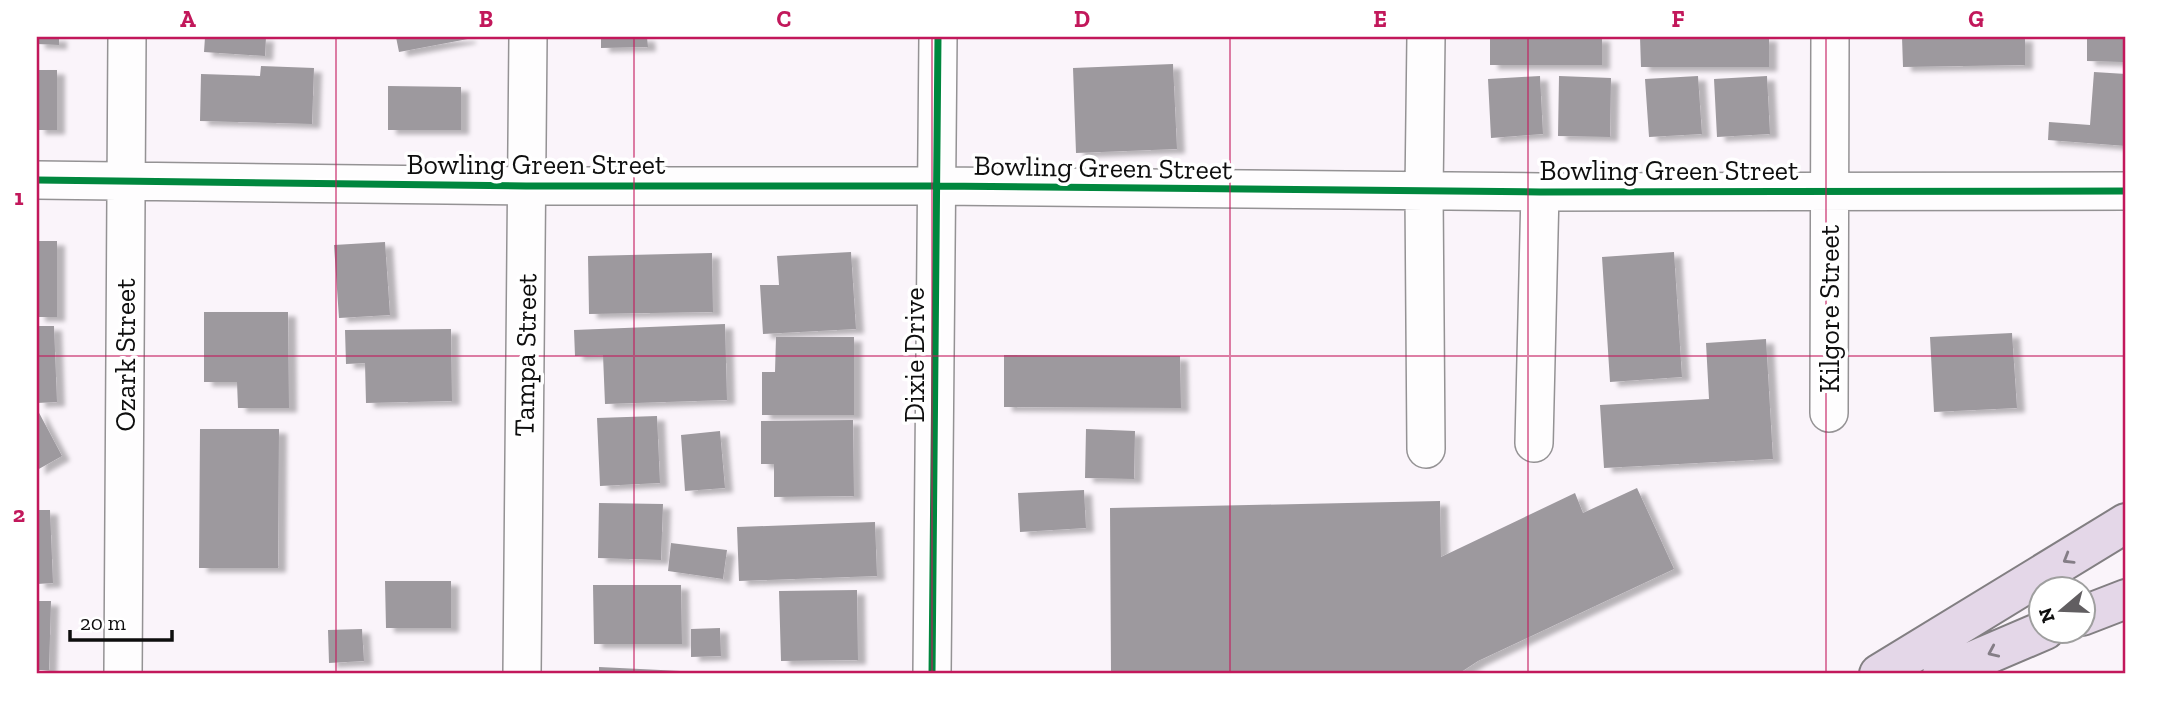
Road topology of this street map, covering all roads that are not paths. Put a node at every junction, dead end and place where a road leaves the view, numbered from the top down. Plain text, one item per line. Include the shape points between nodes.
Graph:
1 (127, 37) edge
2 (528, 37) edge
3 (938, 37) edge
4 (1426, 37) edge
5 (1830, 37) edge
6 (37, 180) edge
7 (126, 180) junction
8 (526, 186) junction
9 (937, 186) junction
10 (1829, 190) junction
11 (2126, 191) edge
12 (1424, 192) junction
13 (1540, 192) junction
14 (1829, 413) dead end
15 (1534, 443) dead end
16 (1426, 449) dead end
17 (2126, 523) edge
18 (2126, 599) edge
19 (2096, 611) edge
20 (2026, 639) edge
21 (122, 674) edge
22 (522, 674) edge
23 (932, 674) edge
24 (1879, 674) edge
25 (1942, 674) edge

1 - 7 street, Ozark Street
2 - 8 street, Tampa Street
3 - 9 street, Dixie Drive
4 - 12 street
5 - 10 street, Kilgore Street
6 - 7 street, Bowling Green Street
7 - 8 street, Bowling Green Street
7 - 21 street, Ozark Street
8 - 9 street, Bowling Green Street
8 - 22 street, Tampa Street
9 - 12 street, Bowling Green Street
9 - 23 street, Dixie Drive
10 - 11 street, Bowling Green Street
10 - 13 street, Bowling Green Street
10 - 14 street, Kilgore Street
12 - 13 street, Bowling Green Street
12 - 16 street
13 - 15 street
17 -> 24 highway
18 - 19 highway
20 -> 25 highway

